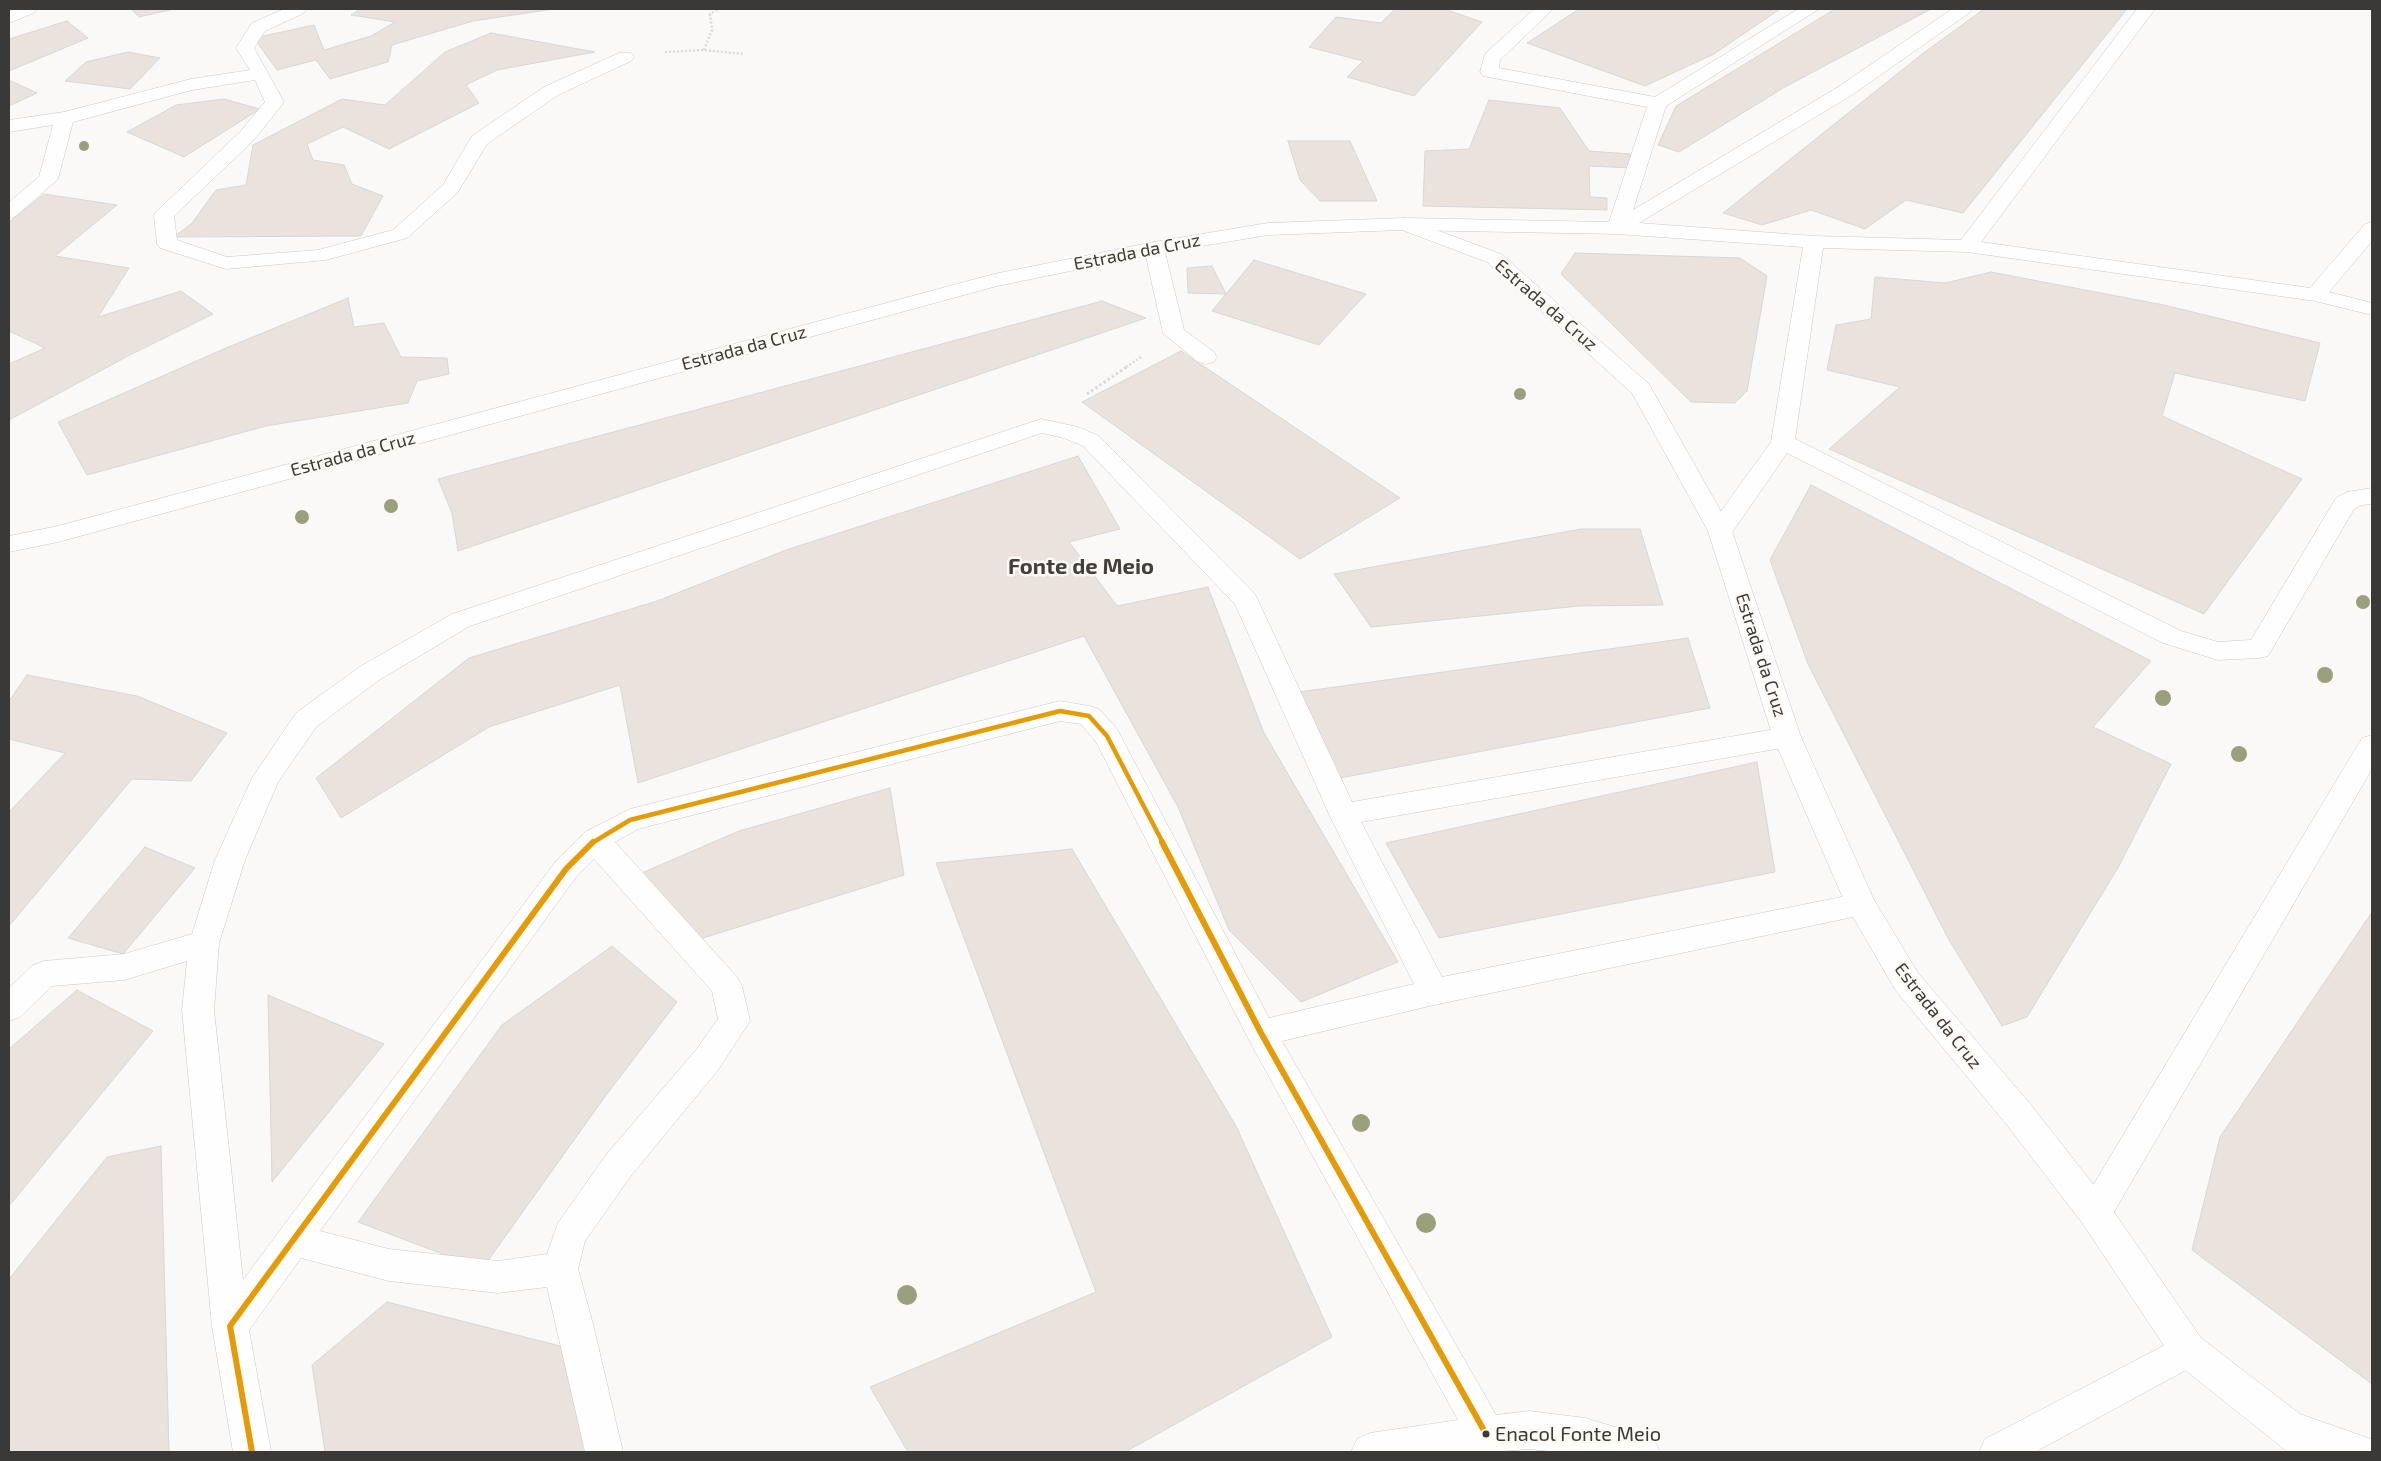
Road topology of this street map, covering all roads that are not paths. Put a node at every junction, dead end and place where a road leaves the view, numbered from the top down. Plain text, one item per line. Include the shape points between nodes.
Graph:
1 (28, 9) edge
2 (298, 9) edge
3 (1544, 9) edge
4 (1810, 9) edge
5 (1963, 9) edge
6 (2146, 9) edge
7 (9, 18) edge
8 (625, 57) road end
9 (261, 74) junction
10 (1658, 103) junction
11 (65, 118) junction
12 (9, 126) edge
13 (9, 212) edge
14 (1404, 224) junction
15 (1618, 228) junction
16 (2372, 228) edge
17 (1814, 242) junction
18 (1966, 246) junction
19 (1154, 248) junction
20 (2314, 295) junction
21 (2372, 309) edge
22 (1206, 357) dead end
23 (1783, 442) junction
24 (2372, 496) edge
25 (1720, 531) junction
26 (58, 534) junction
27 (9, 544) edge
28 (9, 557) edge
29 (1788, 737) junction
30 (2372, 745) edge
31 (1343, 814) junction
32 (595, 840) junction
33 (1862, 905) junction
34 (204, 943) junction
35 (1434, 992) junction
36 (9, 1008) edge
37 (1261, 1033) junction
38 (2095, 1213) junction
39 (293, 1240) junction
40 (560, 1269) junction
41 (230, 1326) junction
42 (2188, 1350) junction
43 (2289, 1429) junction
44 (1486, 1434) junction
45 (252, 1452) edge
46 (604, 1452) edge
47 (1370, 1452) edge
48 (1641, 1452) edge
49 (1998, 1452) edge
50 (2318, 1452) edge
51 (2358, 1452) edge

1 - 7 street
2 - 9 street via 258,27 245,48
3 - 10 street via 1491,58 1489,72
4 - 10 street
5 - 15 street via 1845,91
6 - 18 street
8 - 9 street via 552,91 479,140 451,188 400,234 318,256 226,263 167,244 164,215 247,136 275,102
9 - 11 street via 191,85
10 - 15 street
11 - 12 street
11 - 13 street via 48,179
14 - 15 street
14 - 19 street, Estrada da Cruz via 1268,229
14 - 25 street, Estrada da Cruz via 1494,258 1641,389
15 - 17 street
16 - 20 street
17 - 18 street
17 - 23 street
18 - 20 street
19 - 22 street via 1174,333
19 - 26 street, Estrada da Cruz via 994,280
20 - 21 street
23 - 24 street via 2172,637 2218,651 2259,649 2345,504 2356,498
23 - 25 street
25 - 29 street, Estrada da Cruz
26 - 27 street, Estrada da Cruz
26 - 28 street, Estrada da Cruz
29 - 31 street
29 - 33 street, Estrada da Cruz
30 - 38 street
31 - 34 street via 1246,600 1091,441 1070,432 1041,426 461,620 370,673 306,720 266,778 230,860
31 - 35 street
32 - 37 street via 630,820 1060,711 1089,716 1107,736
32 - 39 street via 566,868
32 - 40 street via 726,986 734,1021 707,1060 618,1166 570,1234
33 - 35 street
33 - 38 street, Estrada da Cruz via 1907,982 2019,1115
34 - 36 street via 124,967 44,974
34 - 41 street via 198,1010
35 - 37 street
37 - 44 street
38 - 42 street, Estrada da Cruz
39 - 40 street via 389,1266 498,1277
39 - 41 street
40 - 46 street via 576,1324
41 - 45 street
42 - 43 street, Estrada da Cruz
42 - 49 street
43 - 50 street, Estrada da Cruz
43 - 51 street, Estrada da Cruz
44 - 47 street
44 - 48 street via 1538,1431 1585,1438

